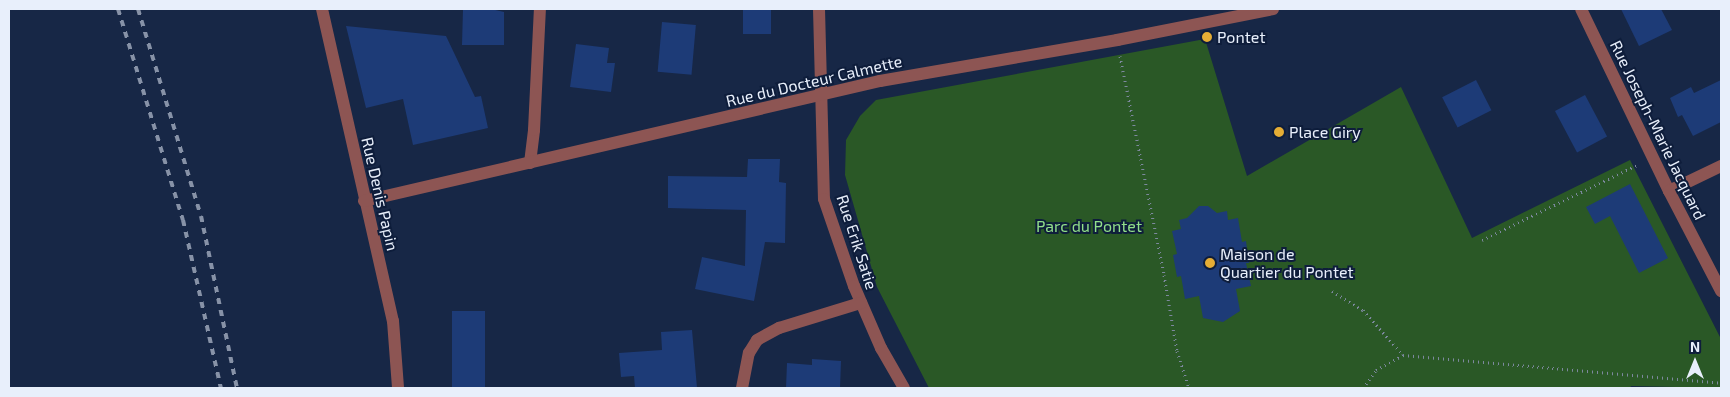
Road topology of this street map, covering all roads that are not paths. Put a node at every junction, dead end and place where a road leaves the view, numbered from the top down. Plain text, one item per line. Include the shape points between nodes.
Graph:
1 (322, 9) edge
2 (540, 9) edge
3 (819, 9) edge
4 (1273, 9) edge
5 (1581, 9) edge
6 (821, 95) junction
7 (530, 163) junction
8 (1721, 166) edge
9 (1669, 191) junction
10 (364, 201) junction
11 (1721, 291) edge
12 (861, 303) junction
13 (398, 388) edge
14 (742, 388) edge
15 (904, 388) edge

1 - 10 street, Rue Denis Papin
2 - 7 street
3 - 6 street, Rue Erik Satie
4 - 6 street, Rue du Docteur Calmette
5 - 9 street, Rue Joseph-Marie Jacquard
6 - 7 street, Rue du Docteur Calmette
6 - 12 street, Rue Erik Satie via 824,199
7 - 10 street, Rue du Docteur Calmette
8 - 9 street
9 - 11 street, Rue Joseph-Marie Jacquard
10 - 13 street, Rue Denis Papin via 393,321
12 - 14 street via 779,328 757,340 749,353
12 - 15 street, Rue Erik Satie

